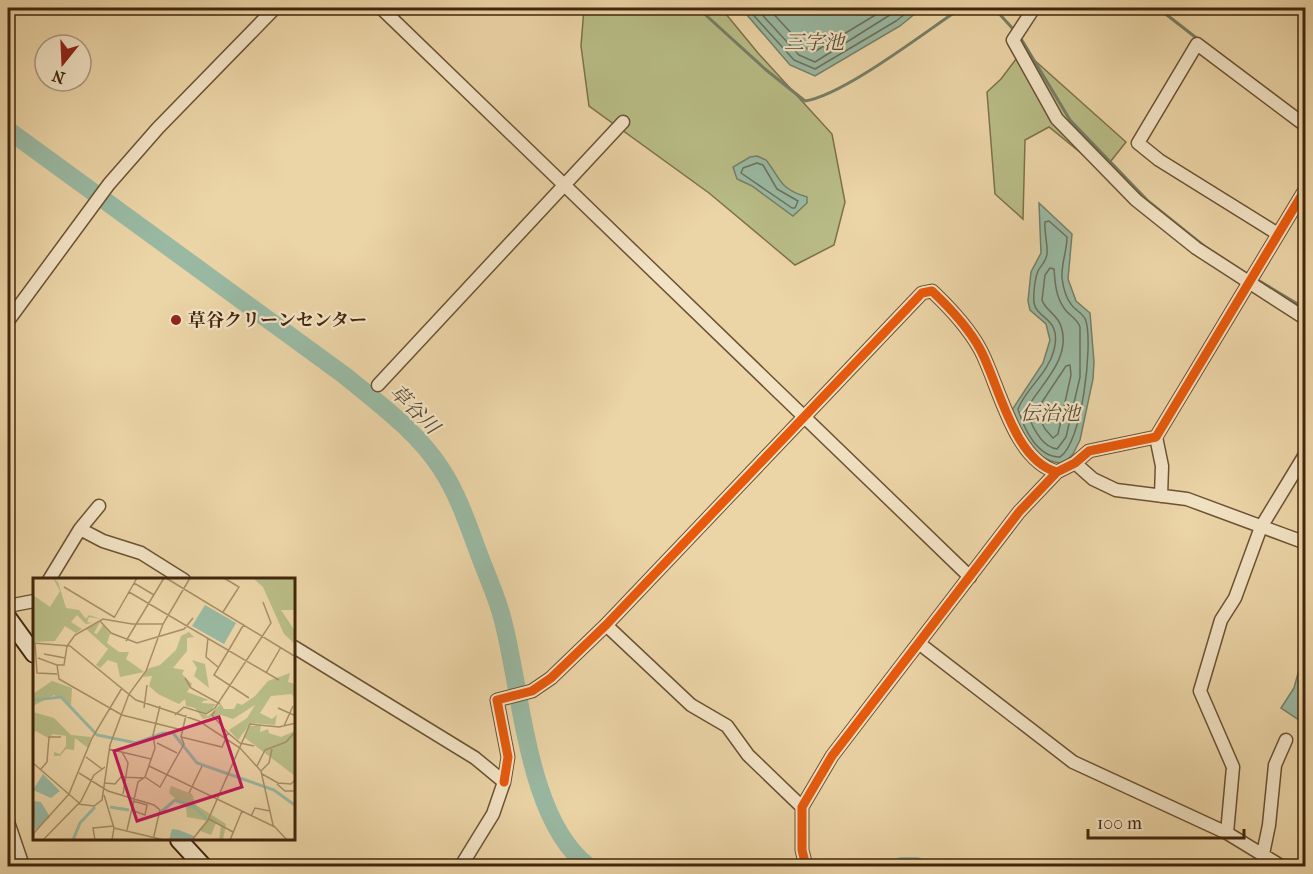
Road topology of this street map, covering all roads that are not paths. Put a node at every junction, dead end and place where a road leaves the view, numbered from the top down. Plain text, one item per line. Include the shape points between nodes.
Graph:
1 (275, 8) edge
2 (381, 8) edge
3 (1034, 8) edge
4 (623, 122) dead end
5 (1305, 126) edge
6 (566, 186) junction
7 (1305, 188) edge
8 (1278, 234) junction
9 (1250, 284) junction
10 (1305, 318) edge
11 (8, 321) edge
12 (378, 385) dead end
13 (806, 417) junction
14 (1156, 437) junction
15 (1305, 453) edge
16 (1075, 463) junction
17 (1057, 472) junction
18 (1161, 496) junction
19 (99, 506) dead end
20 (1261, 527) junction
21 (80, 529) junction
22 (1305, 543) edge
23 (970, 577) junction
24 (50, 578) edge
25 (181, 578) edge
26 (33, 602) edge
27 (8, 616) edge
28 (606, 625) junction
29 (920, 644) junction
30 (296, 648) edge
31 (33, 653) edge
32 (1286, 740) dead end
33 (504, 782) junction
34 (802, 807) junction
35 (8, 822) edge
36 (1227, 833) junction
37 (180, 841) edge
38 (1263, 854) junction
39 (463, 866) edge
40 (23, 867) edge
41 (203, 867) edge
42 (806, 867) edge
43 (1281, 867) edge

1 - 11 street via 109,184
2 - 6 street
3 - 9 street via 1013,40 1057,119 1136,200 1196,248
4 - 6 street
5 - 8 street via 1197,44 1137,143
6 - 12 street
6 - 13 street
7 - 8 street
8 - 9 street
9 - 10 street
9 - 14 street
13 - 17 street via 922,293 932,291 951,309 979,348 998,396 1027,449 1045,467
13 - 23 street
13 - 28 street
14 - 16 street via 1089,451
14 - 18 street via 1162,466
15 - 20 street
16 - 17 street
16 - 18 street via 1093,479 1116,490
17 - 23 street via 1019,512
18 - 20 street via 1187,499
19 - 21 street
20 - 22 street
20 - 36 street via 1235,598 1221,620 1200,691 1233,767
21 - 24 street
21 - 25 street via 141,553
23 - 29 street
26 - 27 street
27 - 31 main road
28 - 33 street via 551,678 532,691 497,700 508,757
28 - 34 street via 691,705 727,726 748,755
29 - 34 street via 832,756
29 - 36 street via 1072,762
30 - 33 street via 475,758
32 - 38 street via 1275,765
33 - 39 street via 493,814
34 - 42 street
35 - 40 street
36 - 38 street
37 - 41 main road
38 - 43 street

